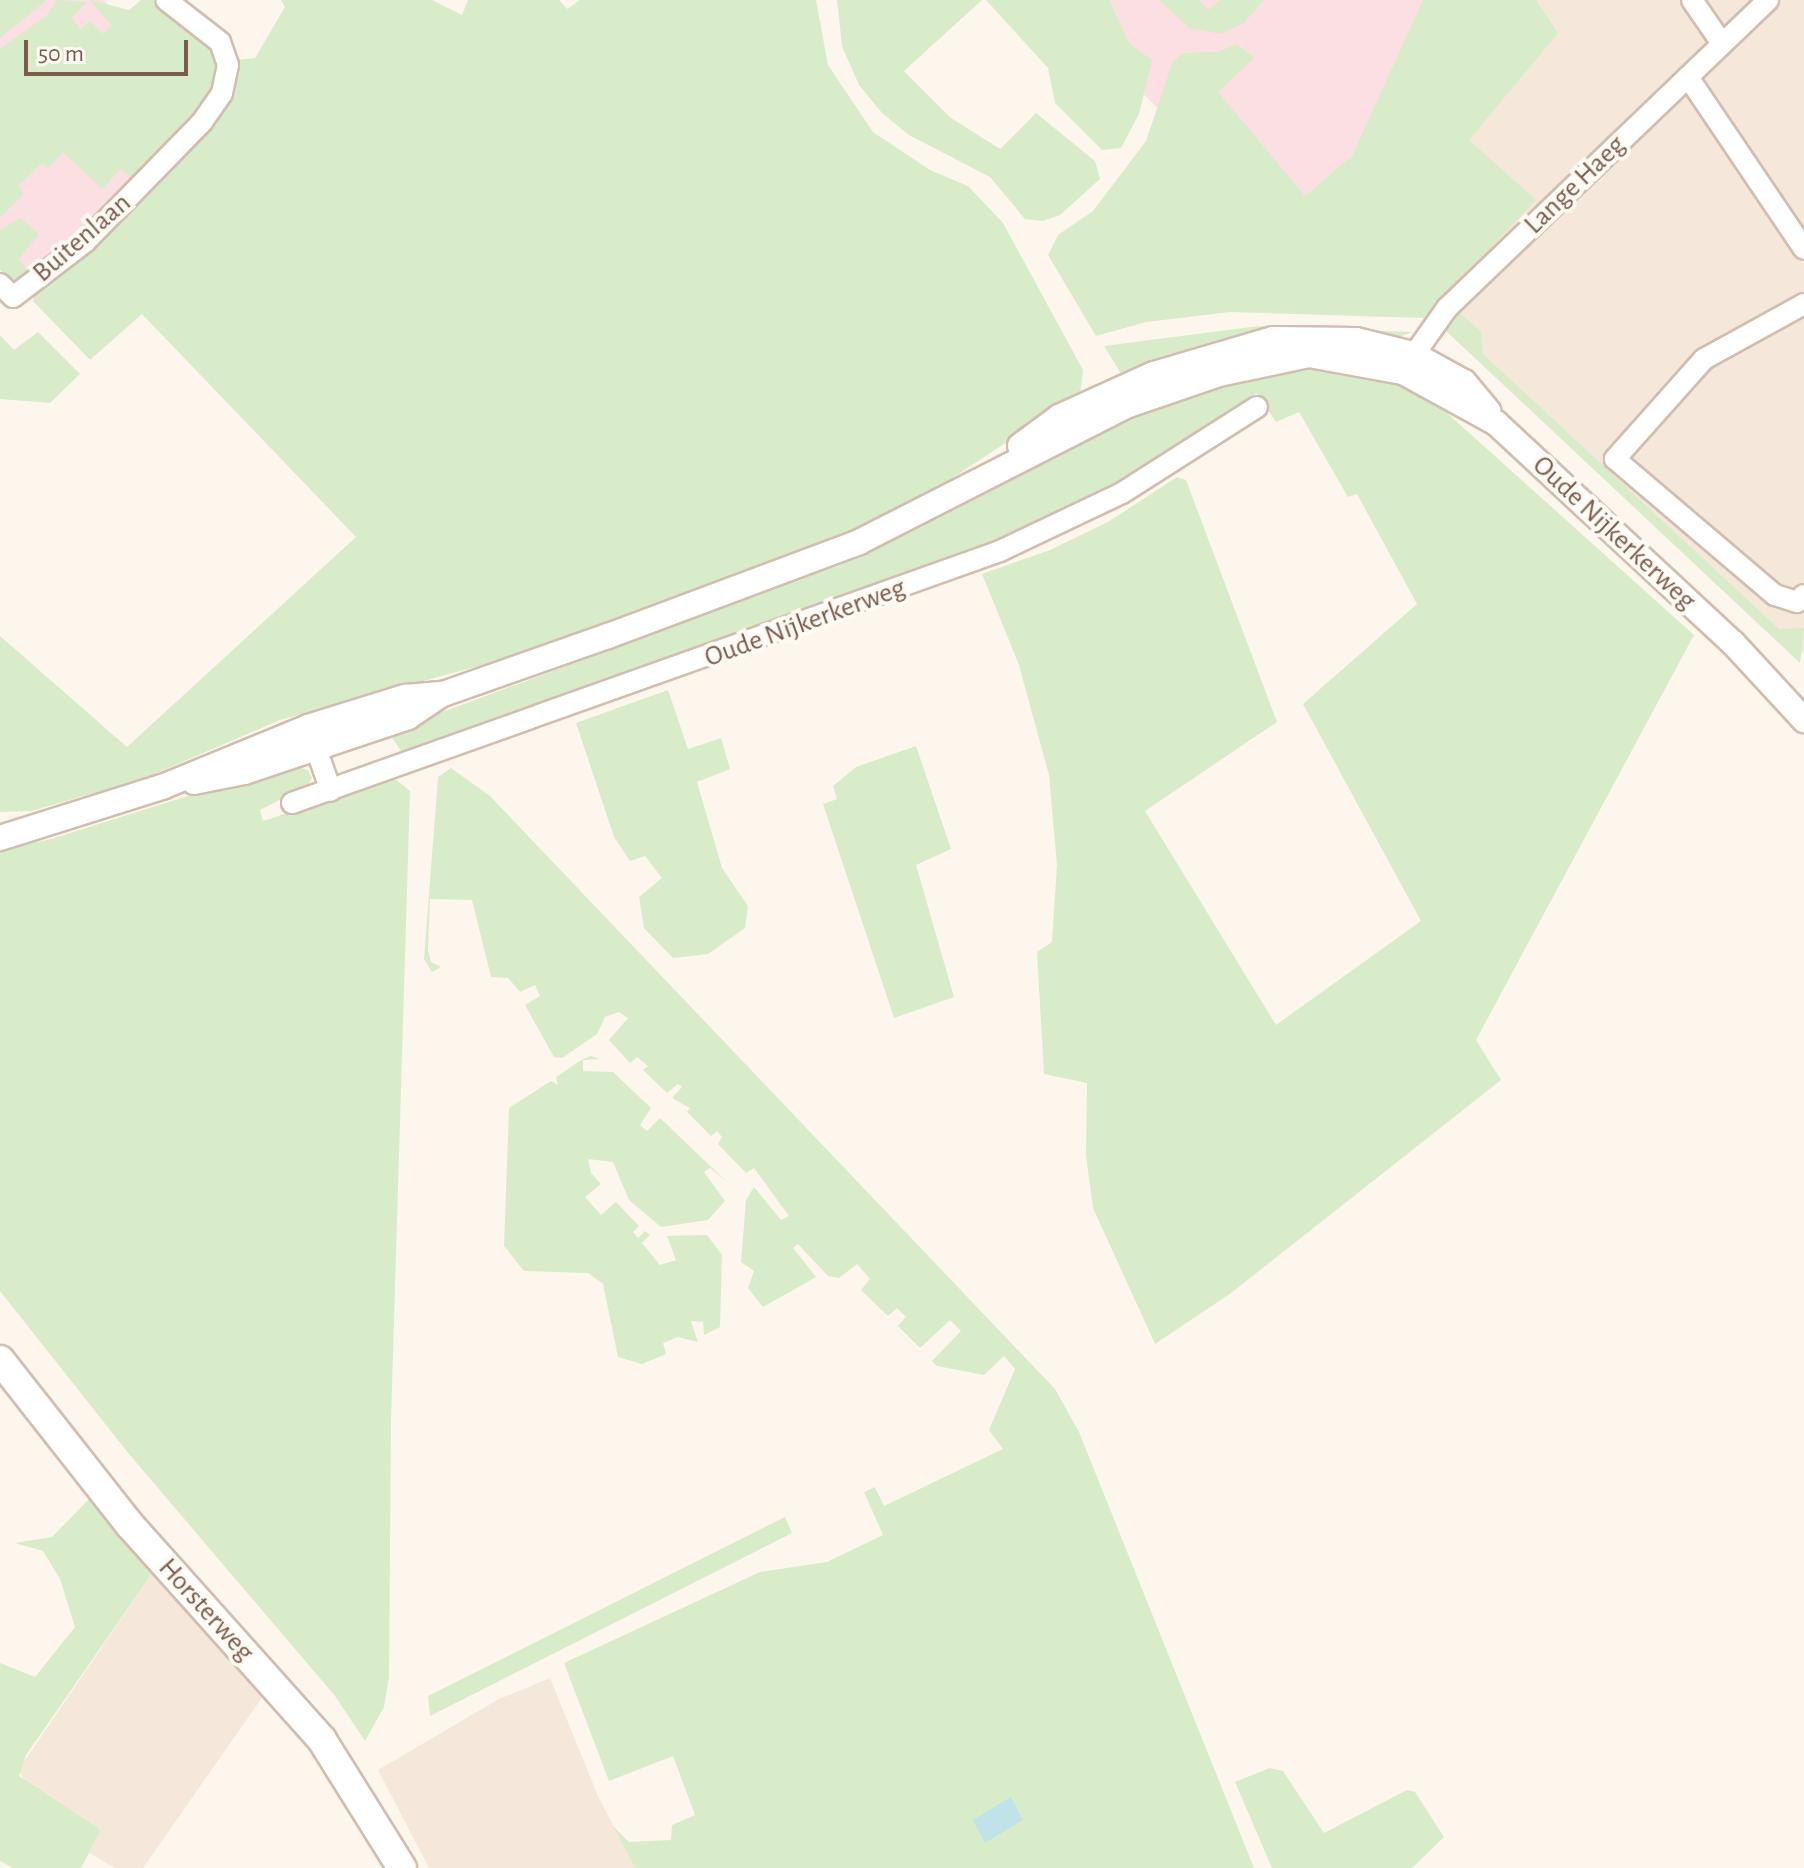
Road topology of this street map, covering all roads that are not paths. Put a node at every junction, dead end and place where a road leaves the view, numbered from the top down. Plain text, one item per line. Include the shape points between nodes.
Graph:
1 (166, 0) edge
2 (1692, 0) edge
3 (1768, 0) edge
4 (1721, 42) junction
5 (1688, 77) junction
6 (1804, 249) edge
7 (0, 284) edge
8 (1804, 304) edge
9 (1408, 363) junction
10 (1257, 407) dead end
11 (1804, 595) edge
12 (1733, 643) junction
13 (1804, 697) edge
14 (1804, 720) edge
15 (312, 737) junction
16 (331, 791) junction
17 (292, 803) dead end
18 (0, 838) edge
19 (0, 1360) edge
20 (402, 1868) edge

1 - 7 street, Buitenlaan via 220,42 228,79 215,106 85,242 13,297
2 - 4 street
3 - 4 street, Lange Haeg
4 - 5 street, Lange Haeg
5 - 6 street
5 - 9 street, Lange Haeg via 1447,308
8 - 11 street via 1704,359 1615,459 1775,595 1797,602
9 - 12 street, Oude Nijkerkerweg via 1496,423
9 - 15 street, Oude Nijkerkerweg via 1275,359 1126,406 859,542 443,694 405,697
10 - 16 street, Oude Nijkerkerweg via 1122,493 1000,551
12 - 13 street, Oude Nijkerkerweg
12 - 14 street, Oude Nijkerkerweg
15 - 16 street
15 - 18 street, Oude Nijkerkerweg
16 - 17 street, Oude Nijkerkerweg
19 - 20 main road, Horsterweg via 130,1525 322,1740

